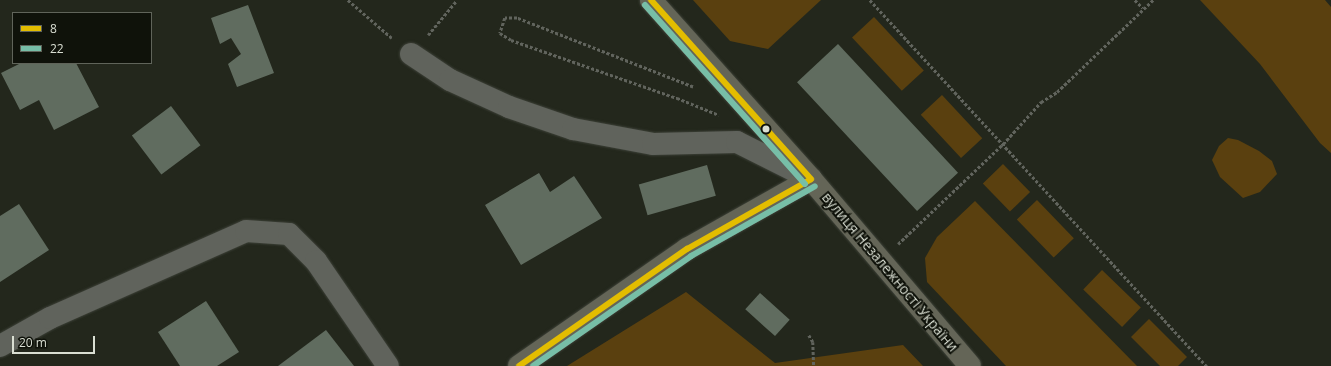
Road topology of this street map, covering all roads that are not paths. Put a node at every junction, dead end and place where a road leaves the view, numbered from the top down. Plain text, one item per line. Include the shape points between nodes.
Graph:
1 (651, 0) edge
2 (411, 54) road end
3 (811, 179) junction
4 (0, 346) edge
5 (388, 366) edge
6 (519, 366) edge
7 (970, 366) edge

1 - 3 main road, вулиця Незалежності України
2 - 3 street via 450,80 509,107 573,129 653,144 736,142
3 - 6 main road via 687,249
3 - 7 main road, вулиця Незалежності України
4 - 5 street via 50,318 246,231 289,234 316,261

